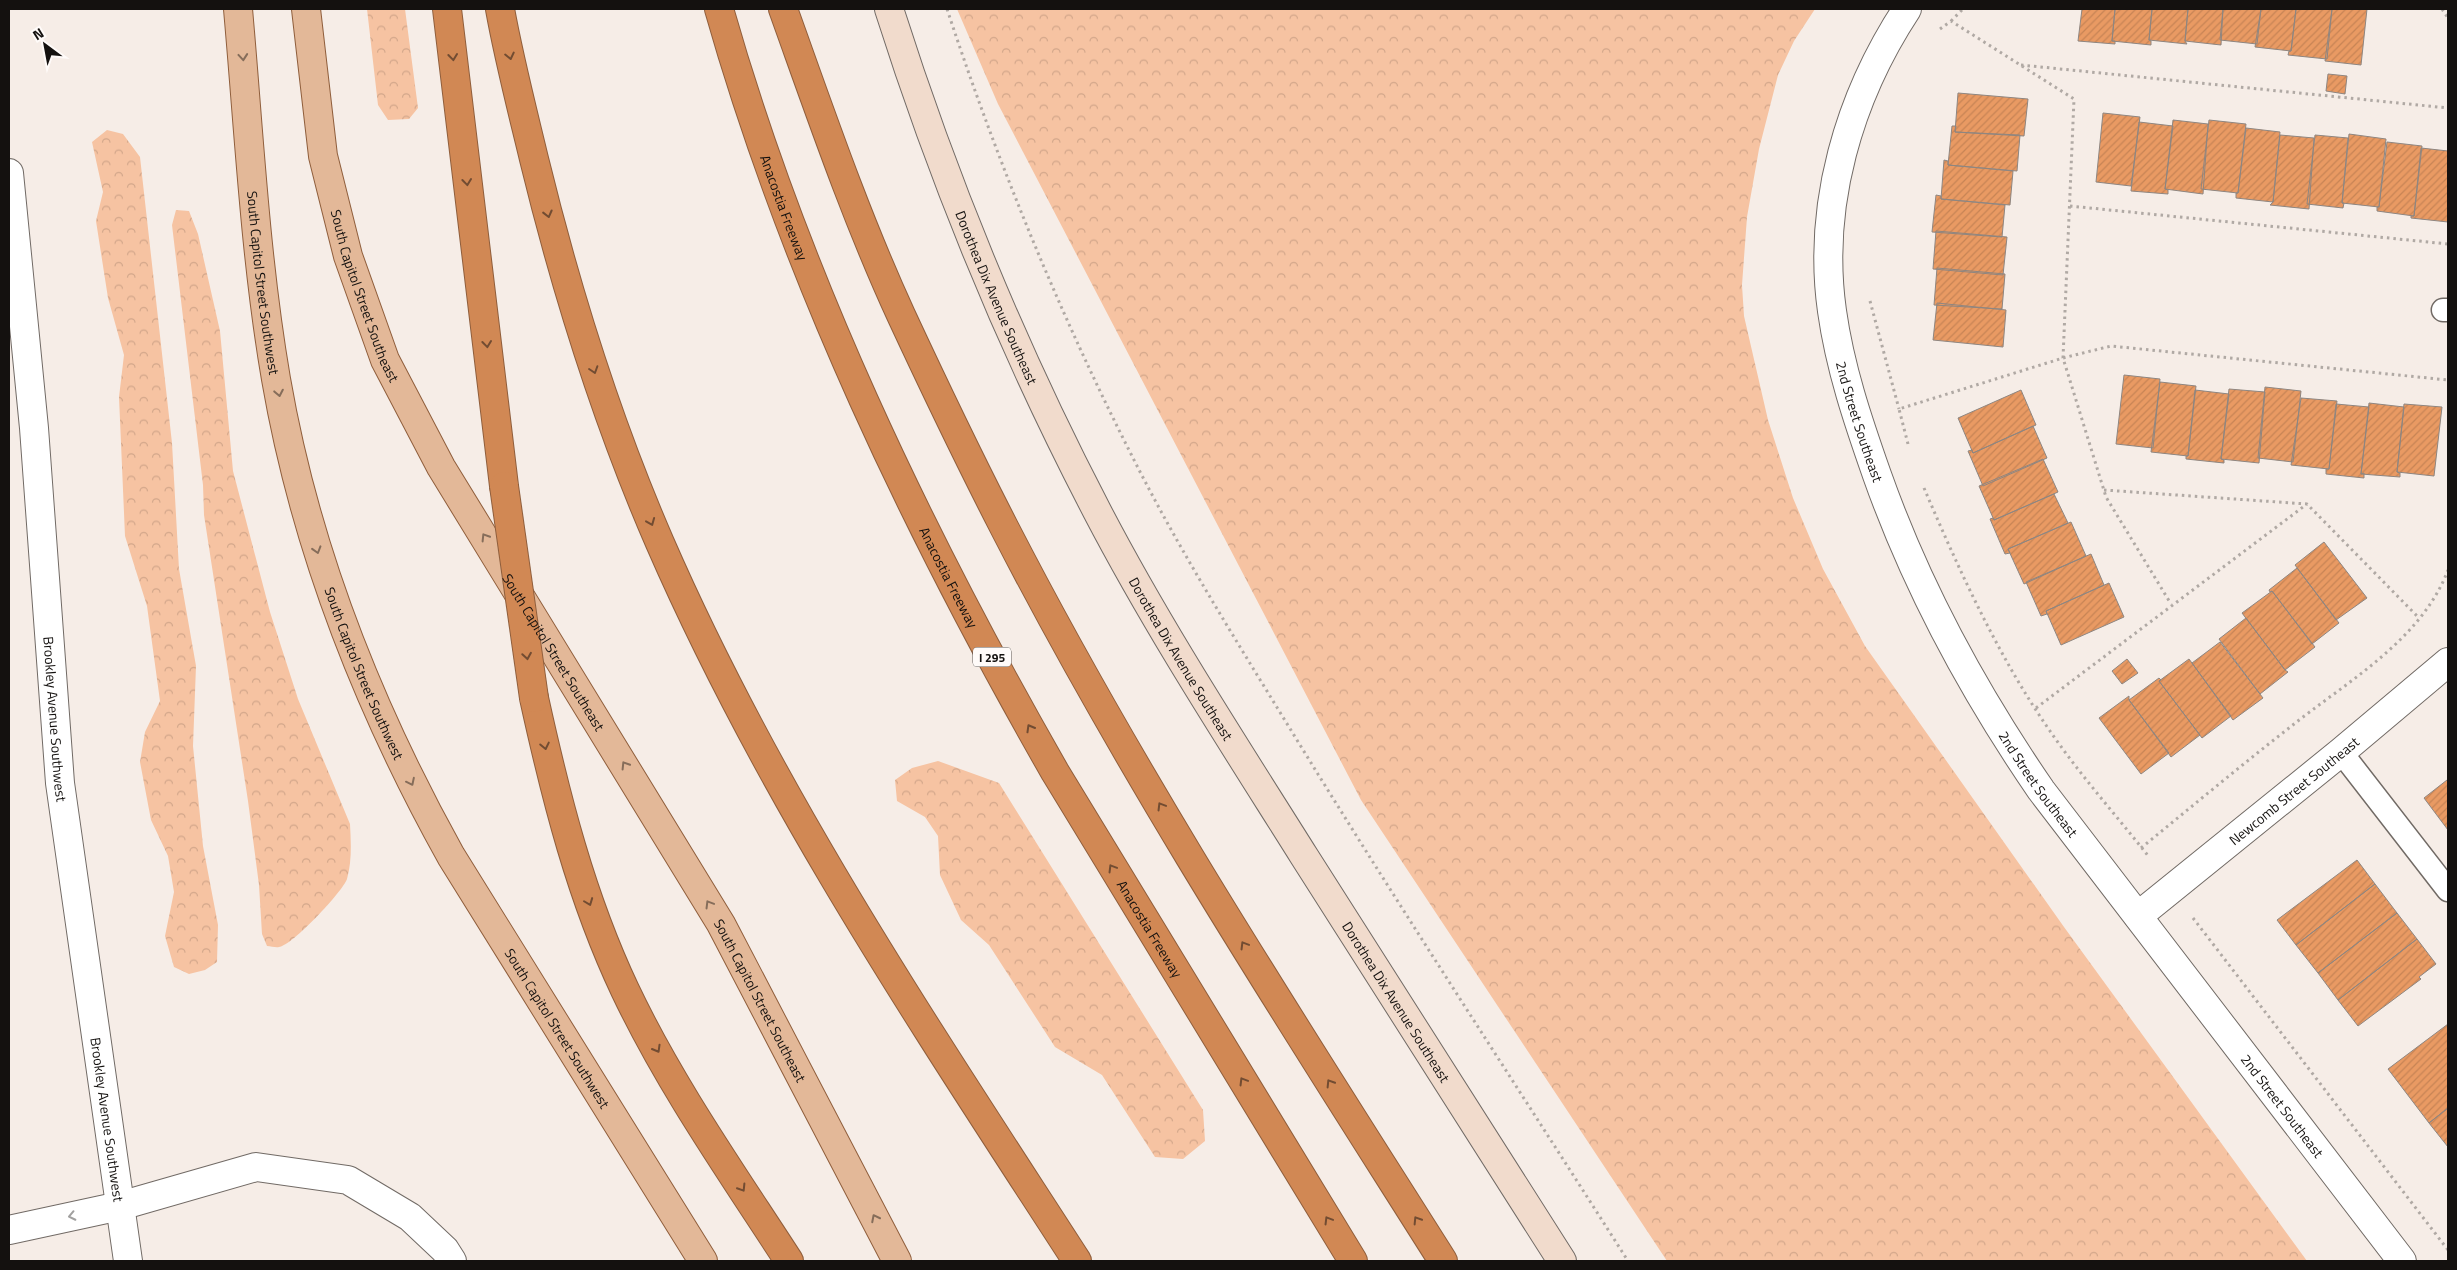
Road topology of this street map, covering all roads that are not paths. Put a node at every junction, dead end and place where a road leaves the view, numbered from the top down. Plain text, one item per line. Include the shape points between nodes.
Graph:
1 (238, 9) edge
2 (306, 9) edge
3 (447, 9) edge
4 (500, 9) edge
5 (719, 9) edge
6 (783, 9) edge
7 (888, 9) edge
8 (1907, 9) edge
9 (9, 173) edge
10 (2448, 662) edge
11 (2341, 752) junction
12 (2448, 890) edge
13 (2138, 916) junction
14 (120, 1206) junction
15 (9, 1230) edge
16 (128, 1261) edge
17 (452, 1261) edge
18 (703, 1261) edge
19 (789, 1261) edge
20 (897, 1261) edge
21 (1077, 1261) edge
22 (1353, 1261) edge
23 (1443, 1261) edge
24 (1562, 1261) edge
25 (2402, 1261) edge

1 -> 18 main road, South Capitol Street Southwest via 259,244 276,379 301,495 341,619 418,798
20 -> 2 main road, South Capitol Street Southeast via 721,924 441,467 385,360 348,256 323,156
3 -> 19 highway, bridge via 504,486 534,698 570,843 625,990 681,1092
4 -> 21 highway via 557,251 604,400 660,544 729,688 802,823 883,960
22 -> 5 highway, Anacostia Freeway / I 295 via 1055,772 1016,704 915,507 840,348 786,212
23 -> 6 highway via 1286,1014 1138,768 1004,528 904,321 869,240
7 - 24 main road, Dorothea Dix Avenue Southeast via 968,232 1030,375 1099,515 1217,717
8 - 13 street, 2nd Street Southeast via 1884,44 1853,116 1840,163 1830,230 1829,270 1838,348 1858,423 1907,552 1945,635 2041,790
9 - 14 street, Brookley Avenue Southwest via 34,428 60,783
10 - 11 street, Newcomb Street Southeast
11 - 12 lane
11 - 13 street, Newcomb Street Southeast
13 - 25 street, 2nd Street Southeast
14 -> 15 street
14 - 16 street, Brookley Avenue Southwest
14 - 17 street via 256,1167 348,1180 410,1216

